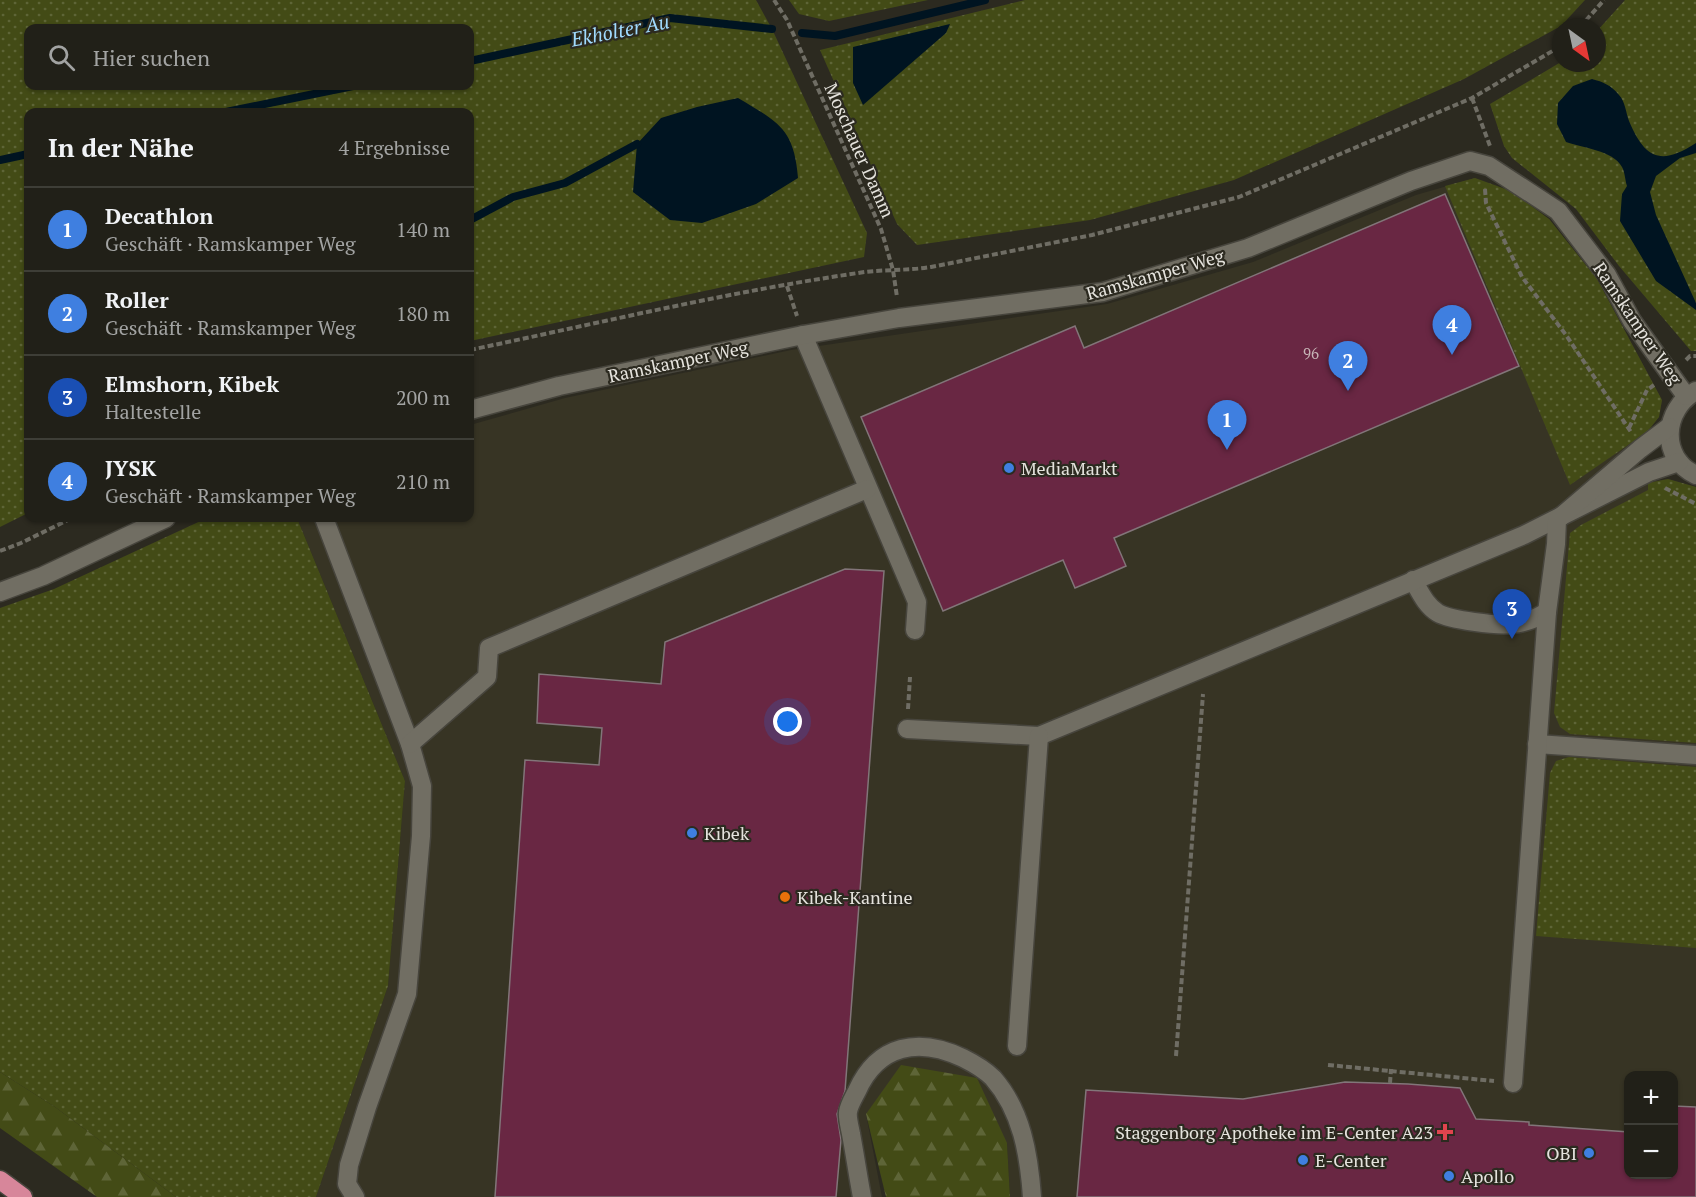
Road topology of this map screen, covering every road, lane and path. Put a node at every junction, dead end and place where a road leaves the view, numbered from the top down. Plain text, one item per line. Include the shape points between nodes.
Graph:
1 (774, 0) edge
2 (1605, 0) edge
3 (1588, 18) edge
4 (1552, 51) edge
5 (1472, 98) junction
6 (1489, 166) junction
7 (893, 270) junction
8 (787, 286) junction
9 (899, 318) junction
10 (803, 335) junction
11 (474, 349) edge
12 (1670, 372) junction
13 (1691, 394) edge
14 (474, 409) edge
15 (1629, 428) junction
16 (1669, 428) junction
17 (1640, 449) junction
18 (1678, 462) junction
19 (1649, 472) junction
20 (1696, 475) edge
21 (867, 489) junction
22 (1696, 504) edge
23 (1557, 520) junction
24 (64, 522) edge
25 (158, 522) edge
26 (326, 522) edge
27 (0, 551) edge
28 (1413, 580) junction
29 (0, 592) edge
30 (1547, 612) junction
31 (915, 630) dead end
32 (910, 677) dead end
33 (1203, 694) dead end
34 (907, 729) joint
35 (1039, 736) junction
36 (410, 744) junction
37 (1537, 744) junction
38 (1696, 755) edge
39 (1017, 1046) dead end
40 (1176, 1056) dead end
41 (1328, 1065) dead end
42 (1391, 1069) junction
43 (1390, 1083) dead end
44 (1513, 1083) joint
45 (0, 1180) edge
46 (23, 1197) edge
47 (355, 1197) edge
48 (862, 1197) edge
49 (1032, 1197) edge

1 - 7 path, Moschauer Damm via 787,20 881,229
2 - 3 path
4 - 5 path
5 - 6 path via 1490,145
5 - 7 path via 1239,197 1092,235 931,267
6 - 9 street, Ramskamper Weg via 1470,161 1248,248 1102,292
6 - 12 street, Ramskamper Weg via 1557,210 1608,275 1632,321
6 - 15 path via 1486,203 1522,277
7 - 8 path
7 - 9 path, Moschauer Damm
8 - 10 path
8 - 11 path
9 - 10 street, Ramskamper Weg
10 - 14 street, Ramskamper Weg via 560,386
10 - 21 street
12 - 13 street, Ramskamper Weg
12 - 15 path via 1647,390
13 - 16 street via 1675,410
15 - 17 path
16 - 17 street
16 - 18 street via 1670,446
17 - 23 street
18 - 19 street
18 - 20 street
19 - 22 path via 1655,484
19 - 23 street
21 - 31 street via 917,602
21 - 36 street via 489,648 487,677
23 - 28 street
23 - 30 street
24 - 27 path
25 - 29 street
26 - 36 street
28 - 30 street via 1425,601 1449,617 1511,624
28 - 35 street
30 - 37 street
32 - 34 path
33 - 40 path
34 - 35 street
35 - 39 street
36 - 47 street via 422,786 407,994 349,1165 347,1184
37 - 38 street
37 - 44 street
41 - 42 path
42 - 43 path
42 - 44 path
45 - 46 highway
48 - 49 street via 847,1112 861,1082 880,1058 912,1046 949,1052 992,1078 1015,1112 1024,1137

